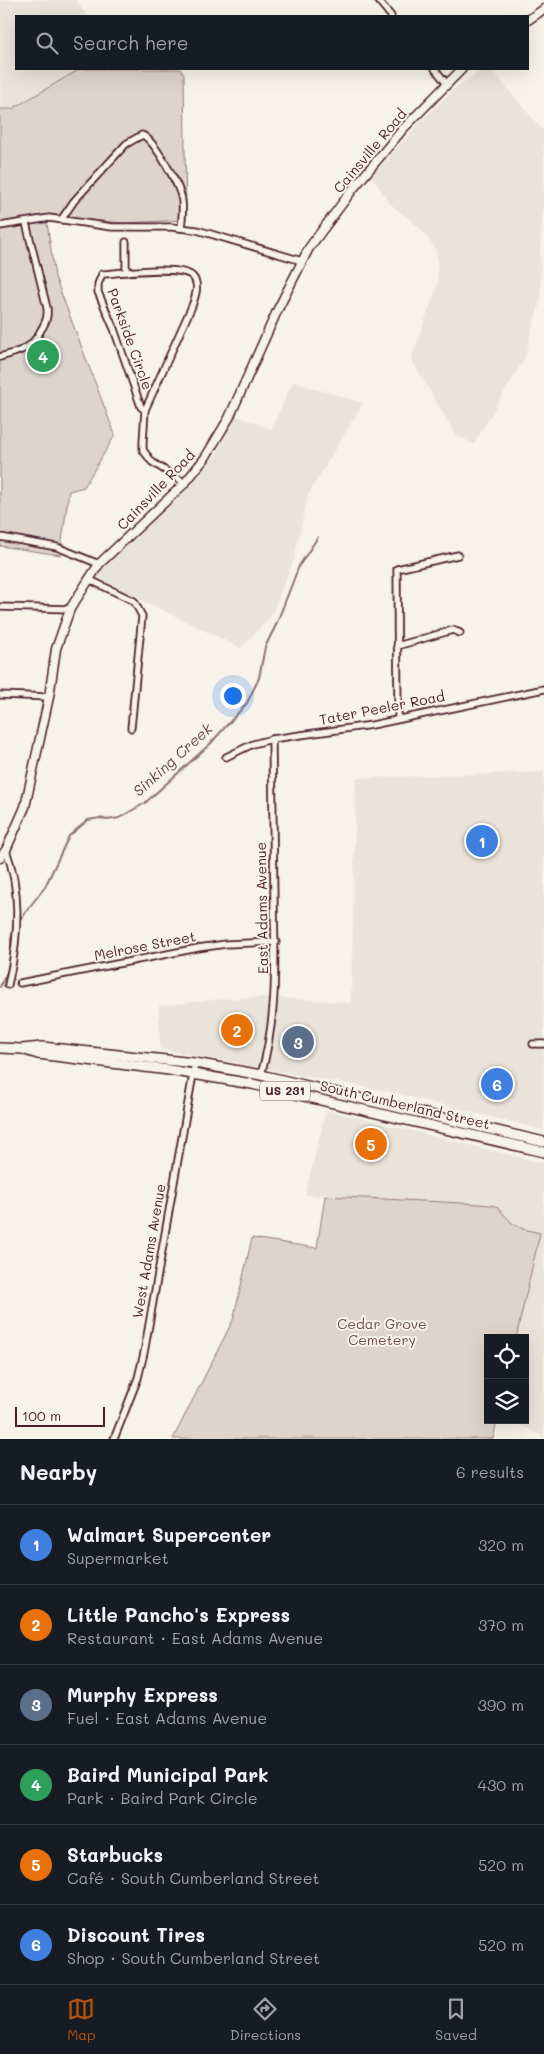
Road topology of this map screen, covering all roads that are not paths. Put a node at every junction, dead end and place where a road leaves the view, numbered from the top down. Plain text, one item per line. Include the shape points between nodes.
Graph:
1 (378, 0) edge
2 (544, 8) edge
3 (391, 15) edge
4 (529, 19) edge
5 (435, 70) edge
6 (461, 70) edge
7 (447, 84) junction
8 (61, 220) junction
9 (26, 223) junction
10 (0, 226) edge
11 (181, 228) junction
12 (126, 242) dead end
13 (302, 261) junction
14 (126, 272) junction
15 (0, 357) edge
16 (145, 410) junction
17 (185, 483) junction
18 (0, 537) edge
19 (458, 555) dead end
20 (99, 564) junction
21 (88, 579) junction
22 (0, 607) edge
23 (70, 609) junction
24 (460, 633) dead end
25 (397, 646) junction
26 (544, 689) edge
27 (0, 695) edge
28 (49, 698) junction
29 (398, 719) junction
30 (132, 728) dead end
31 (272, 739) junction
32 (226, 757) dead end
33 (6, 850) junction
34 (0, 858) edge
35 (276, 942) junction
36 (20, 983) dead end
37 (8, 984) dead end
38 (533, 1044) dead end
39 (544, 1044) edge
40 (0, 1049) edge
41 (22, 1049) junction
42 (195, 1063) junction
43 (193, 1074) junction
44 (261, 1075) junction
45 (544, 1142) edge
46 (544, 1152) edge
47 (114, 1439) edge

1 - 3 street
2 - 4 main road
5 - 7 street
6 - 7 main road, Cainsville Road
7 - 13 main road, Cainsville Road via 403,129 353,189
8 - 9 street via 49,218
8 - 11 street via 112,227
8 - 11 street via 126,144 142,135 153,143 179,192 182,200
9 - 10 street
9 - 15 street via 48,318 35,342
11 - 13 street
12 - 14 street
13 - 17 main road, Cainsville Road via 229,418 205,458
14 - 16 street, Parkside Circle via 102,274 98,292 141,407
14 - 16 street, Parkside Circle via 187,271 194,278 197,291
16 - 17 street, Parkside Circle via 144,450 152,462
17 - 20 main road, Cainsville Road
18 - 20 street via 57,547
19 - 25 street via 397,568
20 - 21 main road, Cainsville Road
21 - 23 main road, Cainsville Road
21 - 30 street via 134,601 142,616
22 - 23 street
23 - 28 main road, Cainsville Road via 56,649
24 - 25 street via 453,630
25 - 29 street
26 - 29 street, Tater Peeler Road
27 - 28 street
28 - 33 main road, Cainsville Road via 25,807
29 - 31 street, Tater Peeler Road via 341,731
31 - 32 street, Tater Peeler Road
31 - 35 street, East Adams Avenue
33 - 34 main road, Cainsville Road
33 - 37 street via 13,869 16,901 14,960
35 - 36 street, Melrose Street via 198,948
35 - 44 street, East Adams Avenue via 273,1020
38 - 39 street
40 - 41 main road, South Cumberland Street / US 231
41 - 42 main road, South Cumberland Street / US 231 via 86,1050
41 - 43 main road, South Cumberland Street / US 231 via 38,1054
42 - 43 street, West Adams Avenue
42 - 44 main road, South Cumberland Street / US 231
43 - 46 main road, South Cumberland Street / US 231 via 252,1084
43 - 47 street, West Adams Avenue via 144,1353 138,1378
44 - 45 main road, South Cumberland Street / US 231

